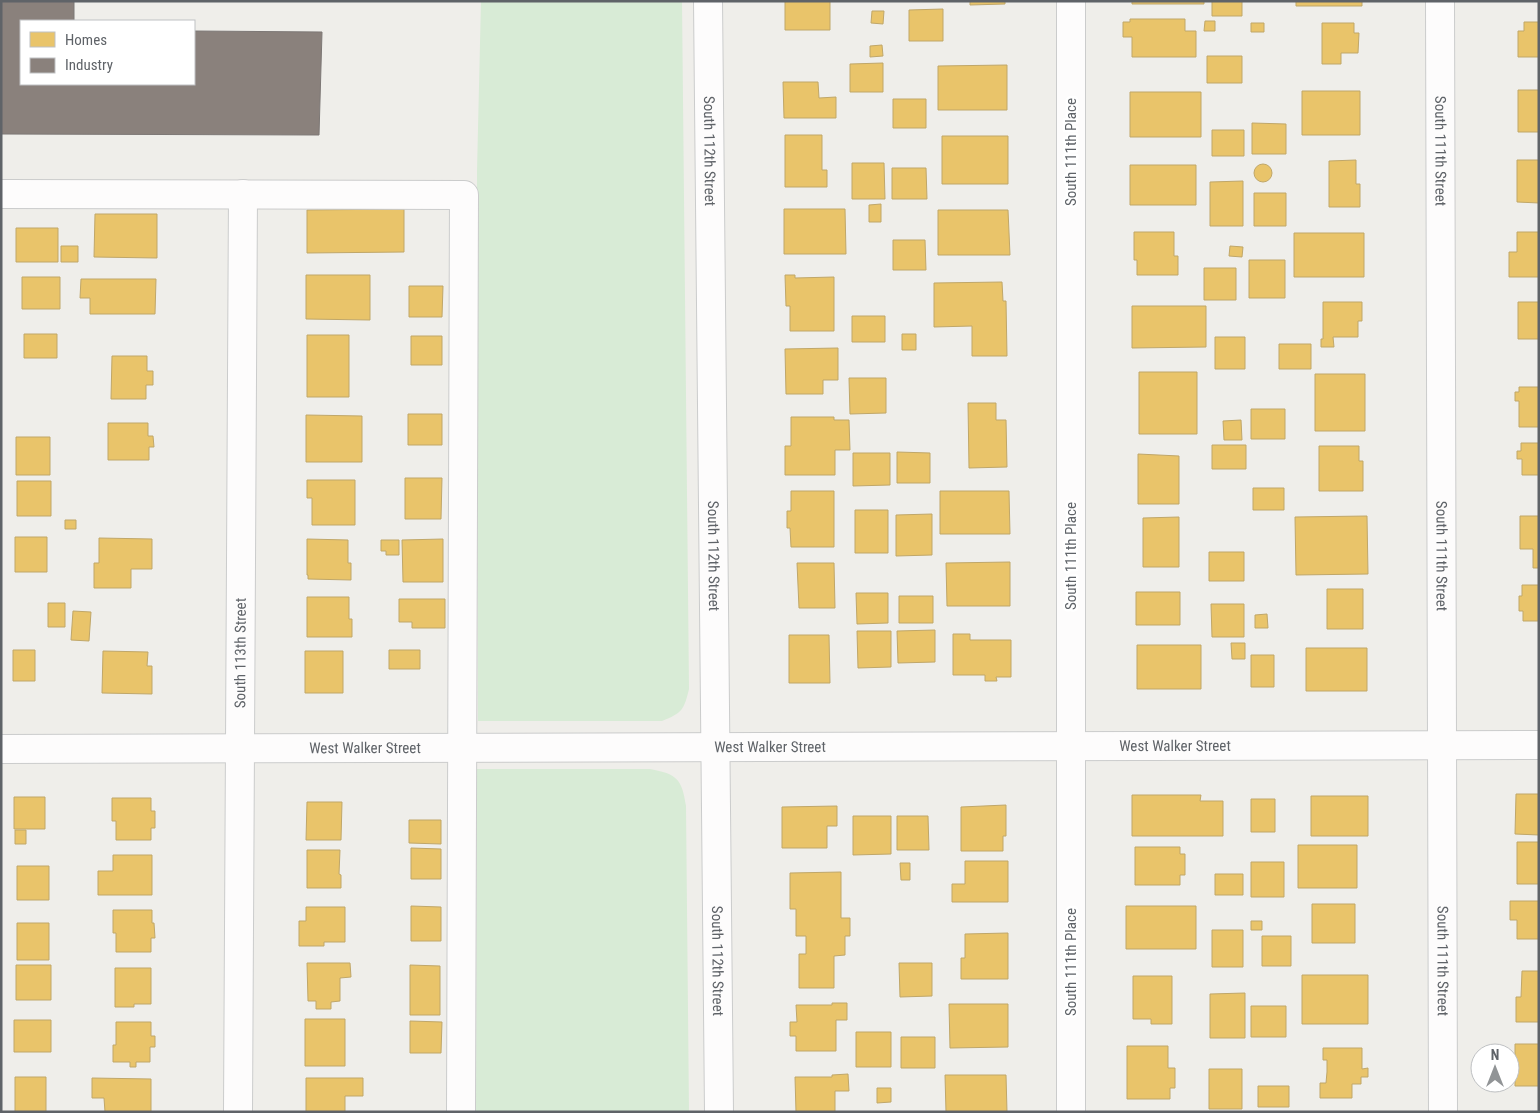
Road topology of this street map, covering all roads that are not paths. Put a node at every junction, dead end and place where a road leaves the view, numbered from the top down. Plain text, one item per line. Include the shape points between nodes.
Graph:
1 (708, 1) edge
2 (1071, 1) edge
3 (1440, 1) edge
4 (1, 194) edge
5 (243, 194) junction
6 (1539, 745) edge
7 (1071, 746) junction
8 (1442, 746) junction
9 (241, 748) junction
10 (462, 748) junction
11 (717, 748) junction
12 (1, 749) edge
13 (238, 1112) edge
14 (461, 1112) edge
15 (719, 1112) edge
16 (1071, 1112) edge
17 (1443, 1112) edge

1 - 11 street, South 112th Street
2 - 7 street, South 111th Place
3 - 8 street, South 111th Street
4 - 5 street
5 - 9 street, South 113th Street
5 - 10 street via 464,195
6 - 8 street, West Walker Street
7 - 8 street, West Walker Street
7 - 11 street, West Walker Street
7 - 16 street, South 111th Place
8 - 17 street, South 111th Street
9 - 10 street, West Walker Street
9 - 12 street, West Walker Street
9 - 13 street, South 113th Street
10 - 11 street, West Walker Street
10 - 14 street
11 - 15 street, South 112th Street

